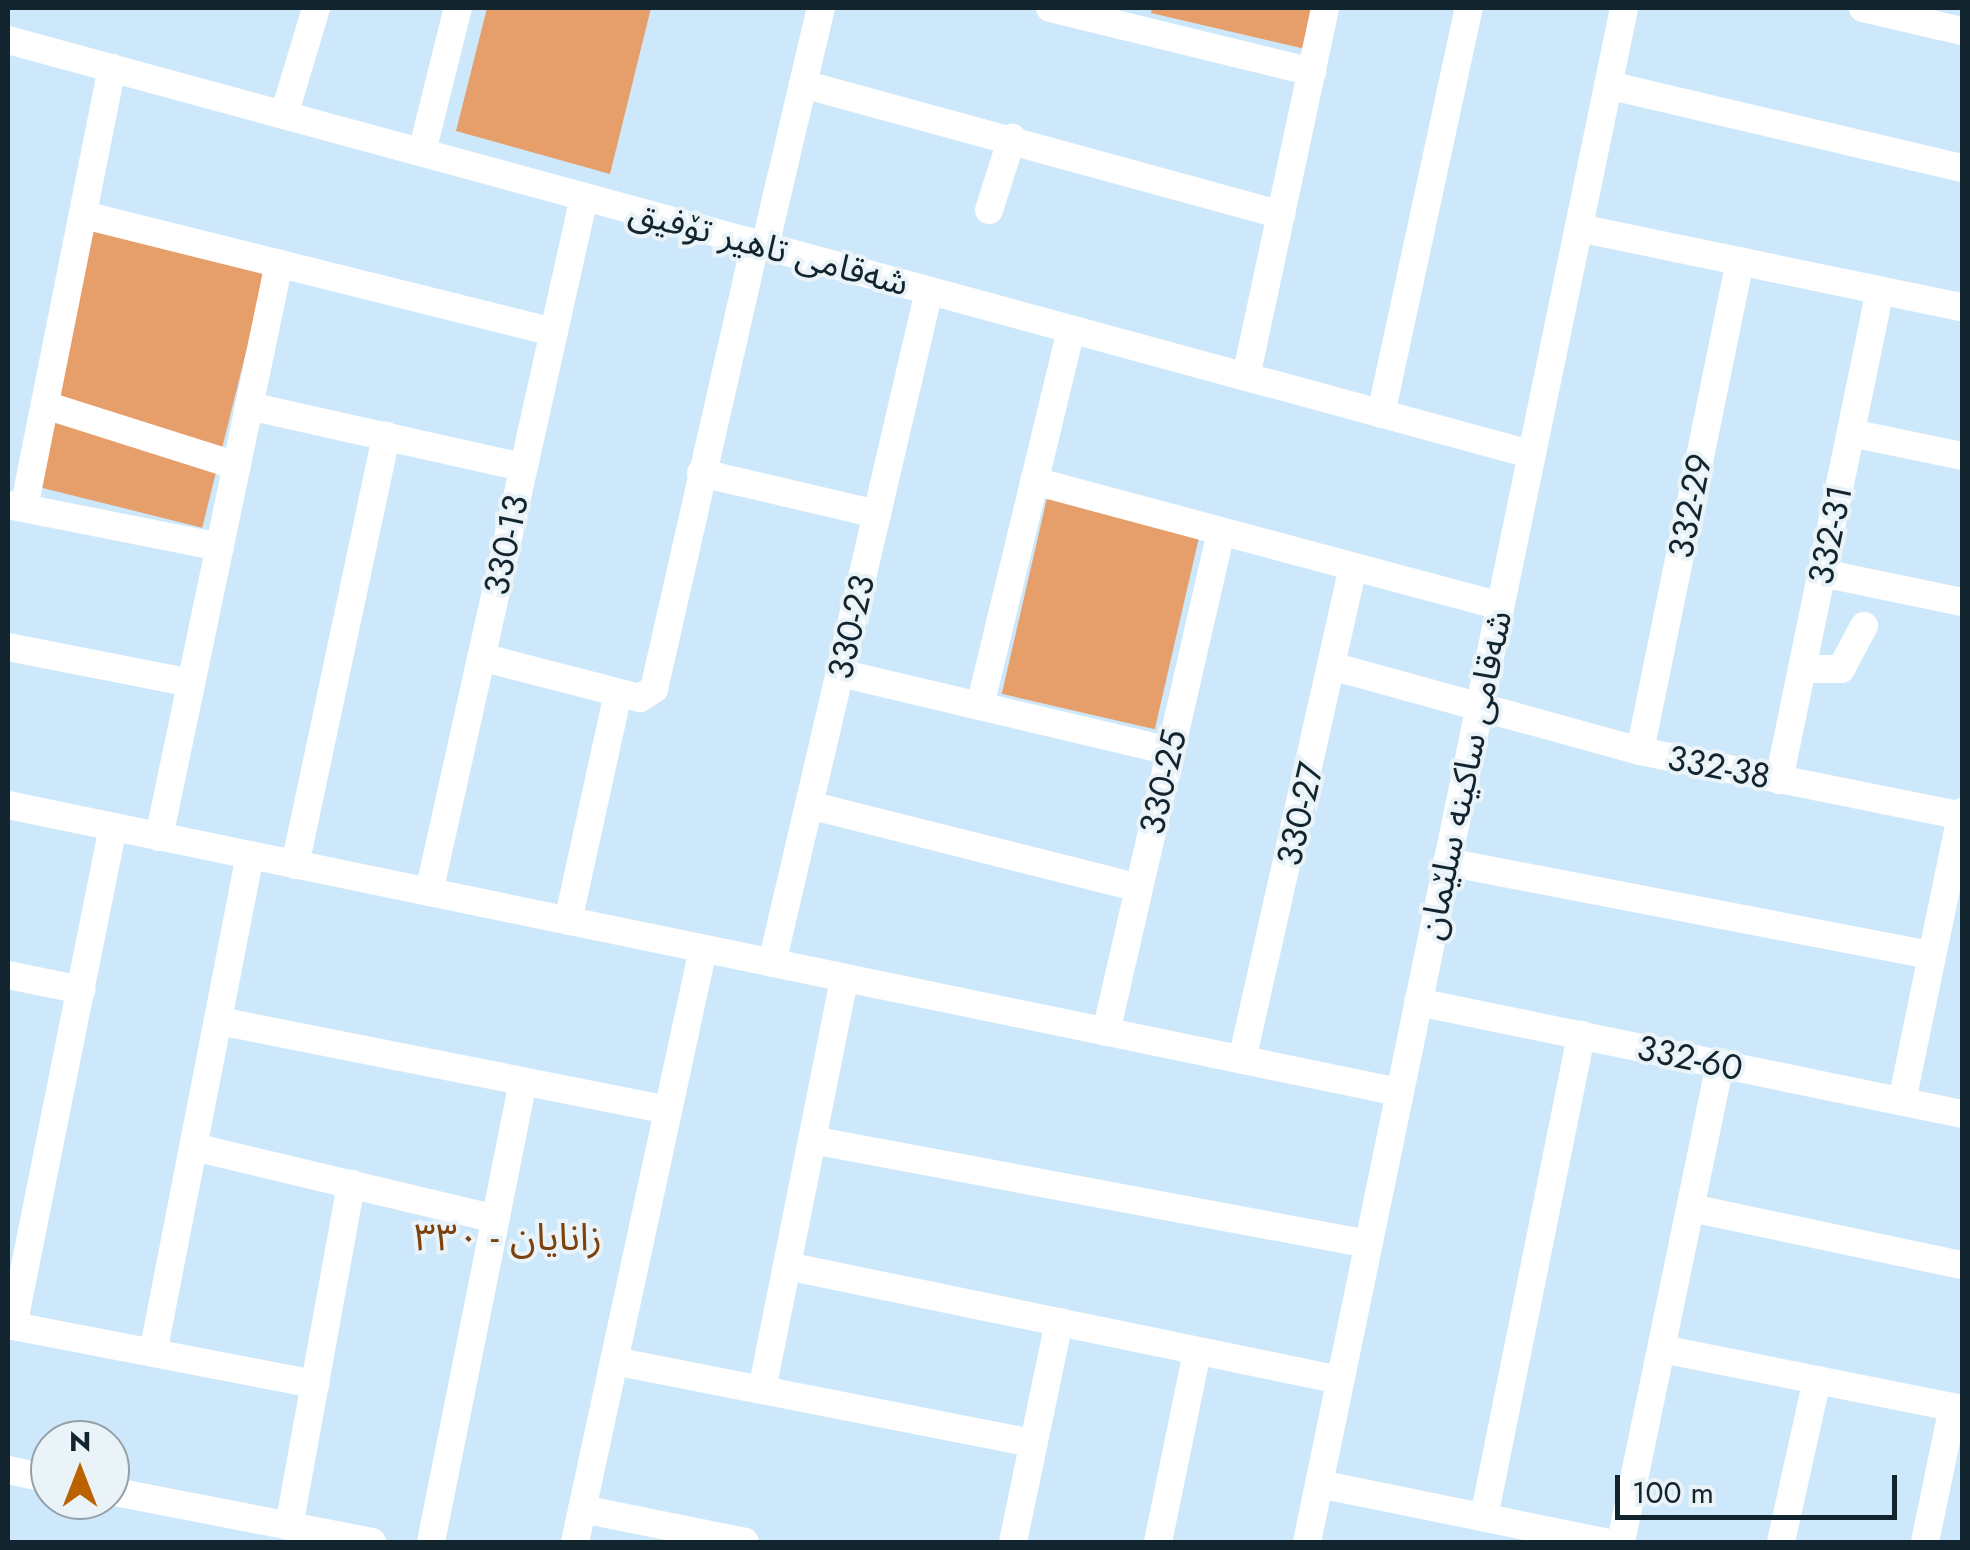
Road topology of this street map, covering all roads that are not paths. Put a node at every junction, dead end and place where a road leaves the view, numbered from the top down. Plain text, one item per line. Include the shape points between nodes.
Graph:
1 (316, 8) edge
2 (458, 8) edge
3 (821, 8) edge
4 (1050, 8) edge
5 (1325, 8) edge
6 (1469, 8) edge
7 (1624, 8) edge
8 (1863, 8) edge
9 (1932, 15) edge
10 (1126, 16) edge
11 (1962, 30) edge
12 (8, 40) edge
13 (112, 68) junction
14 (1312, 72) junction
15 (803, 84) junction
16 (1608, 85) junction
17 (284, 115) junction
18 (1012, 138) junction
19 (422, 152) junction
20 (1962, 168) edge
21 (584, 197) junction
22 (989, 210) dead end
23 (84, 215) junction
24 (1281, 216) junction
25 (1578, 228) junction
26 (760, 245) junction
27 (1740, 261) junction
28 (279, 263) junction
29 (1880, 290) junction
30 (929, 291) junction
31 (1962, 308) edge
32 (1071, 330) junction
33 (554, 332) junction
34 (1246, 377) junction
35 (45, 405) junction
36 (249, 406) junction
37 (1381, 414) junction
38 (1851, 434) junction
39 (386, 436) junction
40 (1530, 454) junction
41 (1962, 456) edge
42 (236, 466) junction
43 (524, 467) junction
44 (702, 473) junction
45 (1034, 482) junction
46 (16, 506) edge
47 (877, 514) junction
48 (1221, 532) junction
49 (220, 546) junction
50 (1353, 566) junction
51 (1822, 573) junction
52 (1962, 602) edge
53 (1500, 606) junction
54 (1864, 626) dead end
55 (8, 647) edge
56 (481, 658) junction
57 (1335, 667) junction
58 (1802, 669) junction
59 (840, 674) junction
60 (191, 683) junction
61 (618, 693) junction
62 (980, 706) junction
63 (1478, 712) junction
64 (1170, 751) junction
65 (1640, 752) junction
66 (1779, 780) junction
67 (809, 805) junction
68 (8, 806) edge
69 (1962, 814) edge
70 (113, 827) junction
71 (159, 837) junction
72 (250, 856) junction
73 (1446, 862) junction
74 (296, 865) junction
75 (1139, 888) junction
76 (429, 892) junction
77 (568, 921) junction
78 (703, 949) junction
79 (1931, 955) junction
80 (772, 963) junction
81 (8, 975) edge
82 (844, 978) junction
83 (80, 990) junction
84 (1418, 1002) junction
85 (219, 1021) junction
86 (1106, 1032) junction
87 (1580, 1035) junction
88 (1242, 1060) junction
89 (1720, 1064) junction
90 (523, 1081) junction
91 (1399, 1092) junction
92 (1902, 1101) junction
93 (668, 1110) junction
94 (1962, 1114) edge
95 (812, 1140) junction
96 (194, 1147) junction
97 (351, 1184) junction
98 (1691, 1208) junction
99 (496, 1218) junction
100 (1368, 1244) junction
101 (1962, 1265) edge
102 (786, 1266) junction
103 (1059, 1322) junction
104 (10, 1326) edge
105 (1662, 1348) junction
106 (1198, 1352) junction
107 (153, 1353) junction
108 (614, 1361) junction
109 (1340, 1380) junction
110 (1817, 1380) junction
111 (315, 1384) junction
112 (762, 1390) junction
113 (1958, 1408) edge
114 (1033, 1444) junction
115 (1319, 1484) junction
116 (130, 1495) edge
117 (582, 1509) junction
118 (1484, 1517) junction
119 (298, 1533) edge
120 (372, 1542) edge
121 (432, 1542) edge
122 (575, 1542) edge
123 (745, 1542) edge
124 (1013, 1542) edge
125 (1158, 1542) edge
126 (1307, 1542) edge
127 (1604, 1542) edge
128 (1621, 1542) edge
129 (1781, 1542) edge
130 (1924, 1542) edge

1 - 17 street
2 - 19 street
3 - 15 street
4 - 10 street
5 - 14 street
6 - 37 street
7 - 16 street, شەقامی ساکینە سلێمان
8 - 9 street
9 - 11 street
10 - 14 street
12 - 13 street, شەقامی تاهیر تۆفیق
13 - 17 street, شەقامی تاهیر تۆفیق
13 - 23 street
14 - 24 street
15 - 18 street
15 - 26 street
16 - 20 street
16 - 25 street, شەقامی ساکینە سلێمان
17 - 19 street, شەقامی تاهیر تۆفیق
18 - 22 street
18 - 24 street
19 - 21 street, شەقامی تاهیر تۆفیق
21 - 26 street, شەقامی تاهیر تۆفیق
21 - 33 street, 330-13
23 - 28 street
23 - 35 street
24 - 34 street
25 - 27 street
25 - 40 street, شەقامی ساکینە سلێمان
26 - 30 street, شەقامی تاهیر تۆفیق
26 - 44 street
27 - 29 street
27 - 65 street, 332-29
28 - 33 street
28 - 36 street
29 - 31 street
29 - 38 street, 332-31
30 - 32 street, شەقامی تاهیر تۆفیق
30 - 47 street, 330-23
32 - 34 street, شەقامی تاهیر تۆفیق
32 - 45 street
33 - 43 street, 330-13
34 - 37 street, شەقامی تاهیر تۆفیق
35 - 42 street
35 - 46 street
36 - 39 street
36 - 42 street
37 - 40 street, شەقامی تاهیر تۆفیق
38 - 41 street
38 - 51 street, 332-31
39 - 43 street
39 - 74 street
40 - 53 street, شەقامی ساکینە سلێمان
42 - 49 street
43 - 56 street, 330-13
44 - 47 street
44 - 61 street via 654,689 640,698
45 - 48 street
45 - 62 street
46 - 49 street
47 - 59 street, 330-23
48 - 50 street
48 - 64 street, 330-25
49 - 60 street
50 - 53 street
50 - 57 street, 330-27
51 - 52 street
51 - 58 street, 332-31
53 - 63 street, شەقامی ساکینە سلێمان
54 - 58 street via 1841,669
55 - 60 street
56 - 61 street
56 - 76 street, 330-13
57 - 63 street, 332-38
57 - 88 street, 330-27
58 - 66 street, 332-31
59 - 62 street
59 - 67 street, 330-23
60 - 71 street
61 - 77 street
62 - 64 street
63 - 65 street, 332-38
63 - 73 street, شەقامی ساکینە سلێمان
64 - 75 street, 330-25
65 - 66 street, 332-38
66 - 69 street, 332-38
67 - 75 street
67 - 80 street, 330-23
68 - 70 street
69 - 79 street
70 - 71 street
70 - 83 street
71 - 72 street
72 - 74 street
72 - 85 street
73 - 79 street
73 - 84 street, شەقامی ساکینە سلێمان
74 - 76 street
75 - 86 street, 330-25
76 - 77 street
77 - 78 street
78 - 80 street
78 - 93 street
79 - 92 street
80 - 82 street
81 - 83 street
82 - 86 street
82 - 95 street
83 - 104 street
84 - 87 street, 332-60
84 - 91 street, شەقامی ساکینە سلێمان
85 - 90 street
85 - 96 street
86 - 88 street
87 - 89 street, 332-60
87 - 118 street
88 - 91 street
89 - 92 street, 332-60
89 - 98 street
90 - 93 street
90 - 99 street
91 - 100 street, شەقامی ساکینە سلێمان
92 - 94 street, 332-60
93 - 108 street
95 - 100 street
95 - 102 street
96 - 97 street
96 - 107 street
97 - 99 street
97 - 111 street
98 - 101 street
98 - 105 street
99 - 121 street
100 - 109 street, شەقامی ساکینە سلێمان
102 - 103 street
102 - 112 street
103 - 106 street
103 - 114 street
104 - 107 street
105 - 110 street
105 - 128 street
106 - 109 street
106 - 125 street
107 - 111 street
108 - 112 street
108 - 117 street
109 - 115 street, شەقامی ساکینە سلێمان
110 - 113 street
110 - 129 street
111 - 119 street
112 - 114 street
113 - 130 street
114 - 124 street
115 - 118 street
115 - 126 street, شەقامی ساکینە سلێمان
116 - 119 street
117 - 122 street
117 - 123 street
118 - 127 street
119 - 120 street

